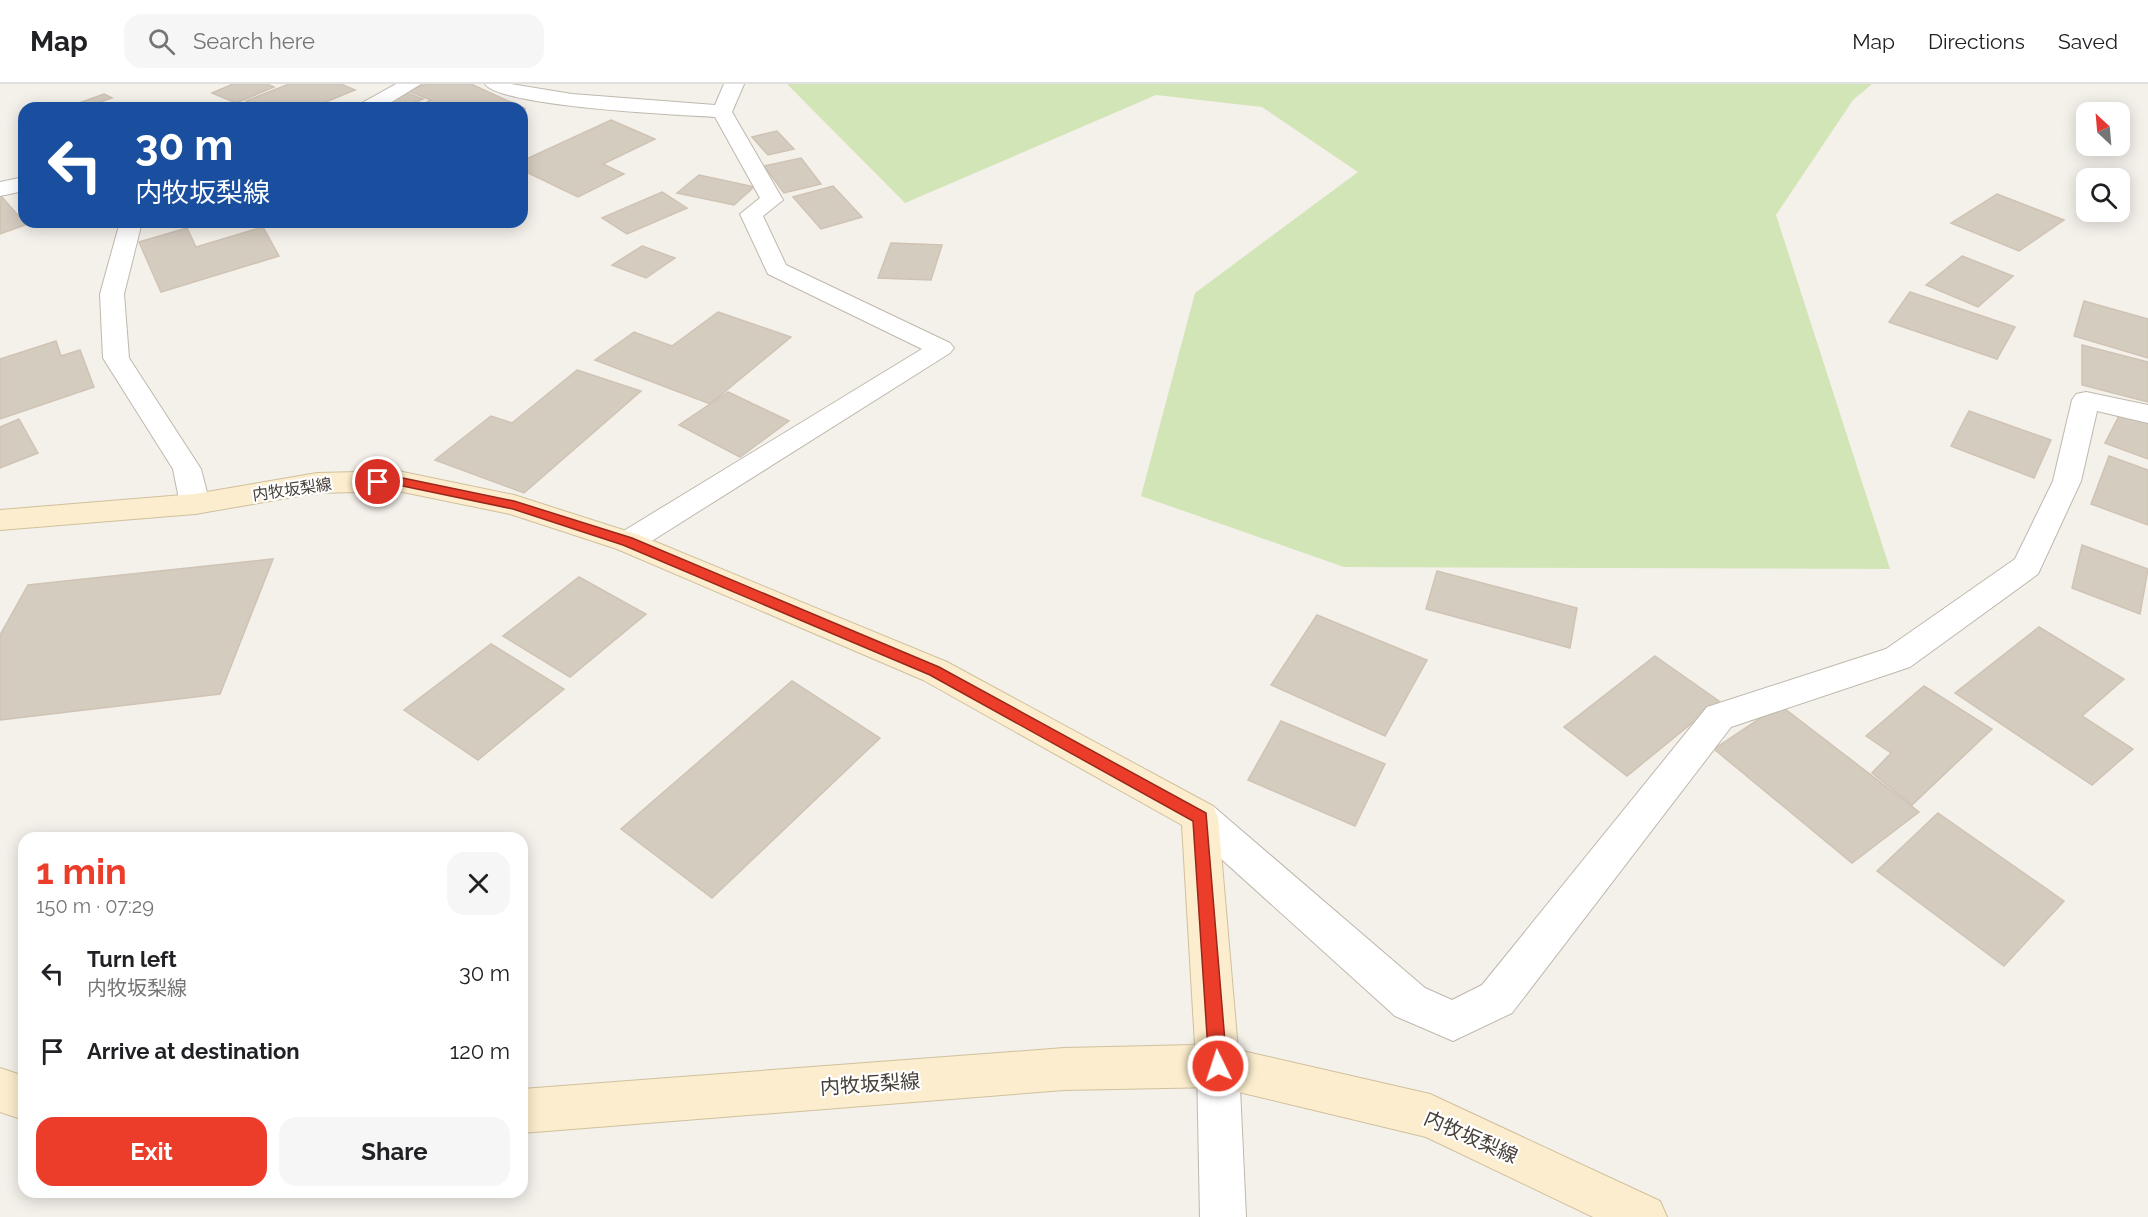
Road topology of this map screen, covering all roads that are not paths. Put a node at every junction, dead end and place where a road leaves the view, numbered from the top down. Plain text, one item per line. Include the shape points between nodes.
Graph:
1 (411, 84) edge
2 (495, 84) edge
3 (734, 84) edge
4 (378, 102) edge
5 (722, 112) junction
6 (18, 185) edge
7 (0, 189) edge
8 (129, 228) edge
9 (2148, 414) edge
10 (195, 504) junction
11 (0, 520) edge
12 (628, 542) junction
13 (1200, 817) junction
14 (1218, 1066) junction
15 (0, 1090) edge
16 (18, 1096) edge
17 (528, 1111) edge
18 (1223, 1217) edge
19 (1644, 1217) edge

1 - 4 street
2 - 5 street via 510,91 572,100
3 - 5 street
5 - 12 street via 772,200 751,214 776,269 941,348
6 - 7 street
8 - 10 street via 112,294 116,358 187,469
9 - 13 street via 2086,400 2067,481 2027,566 1981,599 1898,657 1719,717 1497,999 1453,1021 1410,1002
10 - 11 main road, 内牧坂梨線
10 - 12 main road, 内牧坂梨線 via 317,483 398,481 514,505
12 - 13 main road, 内牧坂梨線 via 934,671
13 - 14 main road
14 - 17 main road, 内牧坂梨線 via 1064,1069
14 - 18 street
14 - 19 main road, 内牧坂梨線 via 1430,1116
15 - 16 main road

